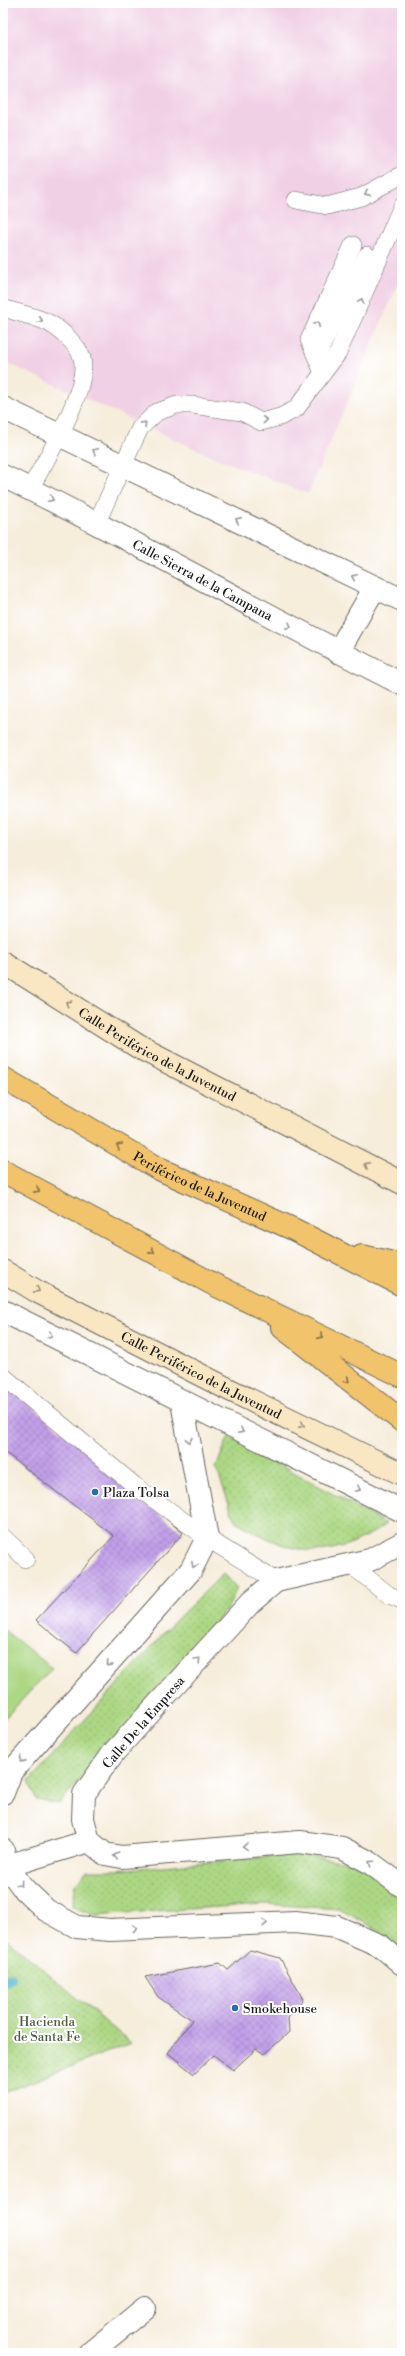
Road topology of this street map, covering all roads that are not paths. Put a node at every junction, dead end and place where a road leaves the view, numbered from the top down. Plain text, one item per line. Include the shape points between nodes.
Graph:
1 (402, 175) edge
2 (296, 200) dead end
3 (402, 206) edge
4 (353, 245) dead end
5 (373, 259) junction
6 (3, 308) edge
7 (317, 356) junction
8 (323, 373) junction
9 (3, 408) edge
10 (59, 434) junction
11 (123, 464) junction
12 (3, 476) edge
13 (30, 489) junction
14 (97, 522) junction
15 (375, 586) junction
16 (402, 600) edge
17 (338, 652) junction
18 (402, 684) edge
19 (3, 962) edge
20 (3, 1078) edge
21 (3, 1172) edge
22 (402, 1183) edge
23 (329, 1249) junction
24 (402, 1265) edge
25 (3, 1271) edge
26 (402, 1285) edge
27 (252, 1302) junction
28 (3, 1311) edge
29 (3, 1376) edge
30 (402, 1376) edge
31 (182, 1402) junction
32 (402, 1421) edge
33 (402, 1474) edge
34 (402, 1511) edge
35 (3, 1537) edge
36 (208, 1538) junction
37 (402, 1543) edge
38 (26, 1559) dead end
39 (351, 1565) junction
40 (276, 1581) junction
41 (402, 1600) edge
42 (3, 1793) edge
43 (89, 1841) junction
44 (5, 1858) edge
45 (402, 1886) edge
46 (402, 1964) edge
47 (145, 2308) dead end
48 (90, 2353) edge

1 -> 2 lane via 361,197 327,206
3 - 5 lane
7 -> 4 lane via 309,340
5 - 7 lane
8 -> 5 lane via 338,353
6 -> 10 lane via 50,323 73,343 82,358 81,385
7 - 8 lane
11 -> 8 lane via 140,428 157,412 177,405 192,405 242,412 261,422 296,409
9 - 10 street
11 -> 10 street
10 - 13 lane
11 - 14 lane
15 -> 11 street
12 - 13 street, Calle Sierra de la Campana
13 -> 14 street, Calle Sierra de la Campana
14 -> 17 street, Calle Sierra de la Campana
15 - 16 street
15 - 17 street
17 - 18 street, Calle Sierra de la Campana
22 -> 19 main road, Calle Periférico de la Juventud via 138,1047
23 -> 20 highway, Periférico de la Juventud via 293,1229 159,1169
21 -> 27 highway via 211,1283
23 - 24 highway
23 - 26 highway, Periférico de la Juventud
25 -> 33 main road, Calle Periférico de la Juventud via 38,1292 232,1391
27 -> 30 highway
27 -> 32 highway
28 -> 31 street
29 - 36 lane via 134,1485
31 -> 34 street
31 -> 36 street
35 - 38 lane
36 - 40 lane
36 -> 42 street via 191,1570 11,1772
37 - 39 street, Calle De la Empresa via 370,1560
39 - 40 street, Calle De la Empresa
39 - 41 lane via 388,1595
43 -> 40 street, Calle De la Empresa via 82,1820 84,1794 114,1752 252,1602
43 - 44 street
45 -> 43 street via 369,1862 342,1848 300,1842 122,1857 106,1854
44 -> 46 street via 23,1888 46,1910 77,1927 110,1930 295,1922 336,1927 382,1946
47 - 48 street

